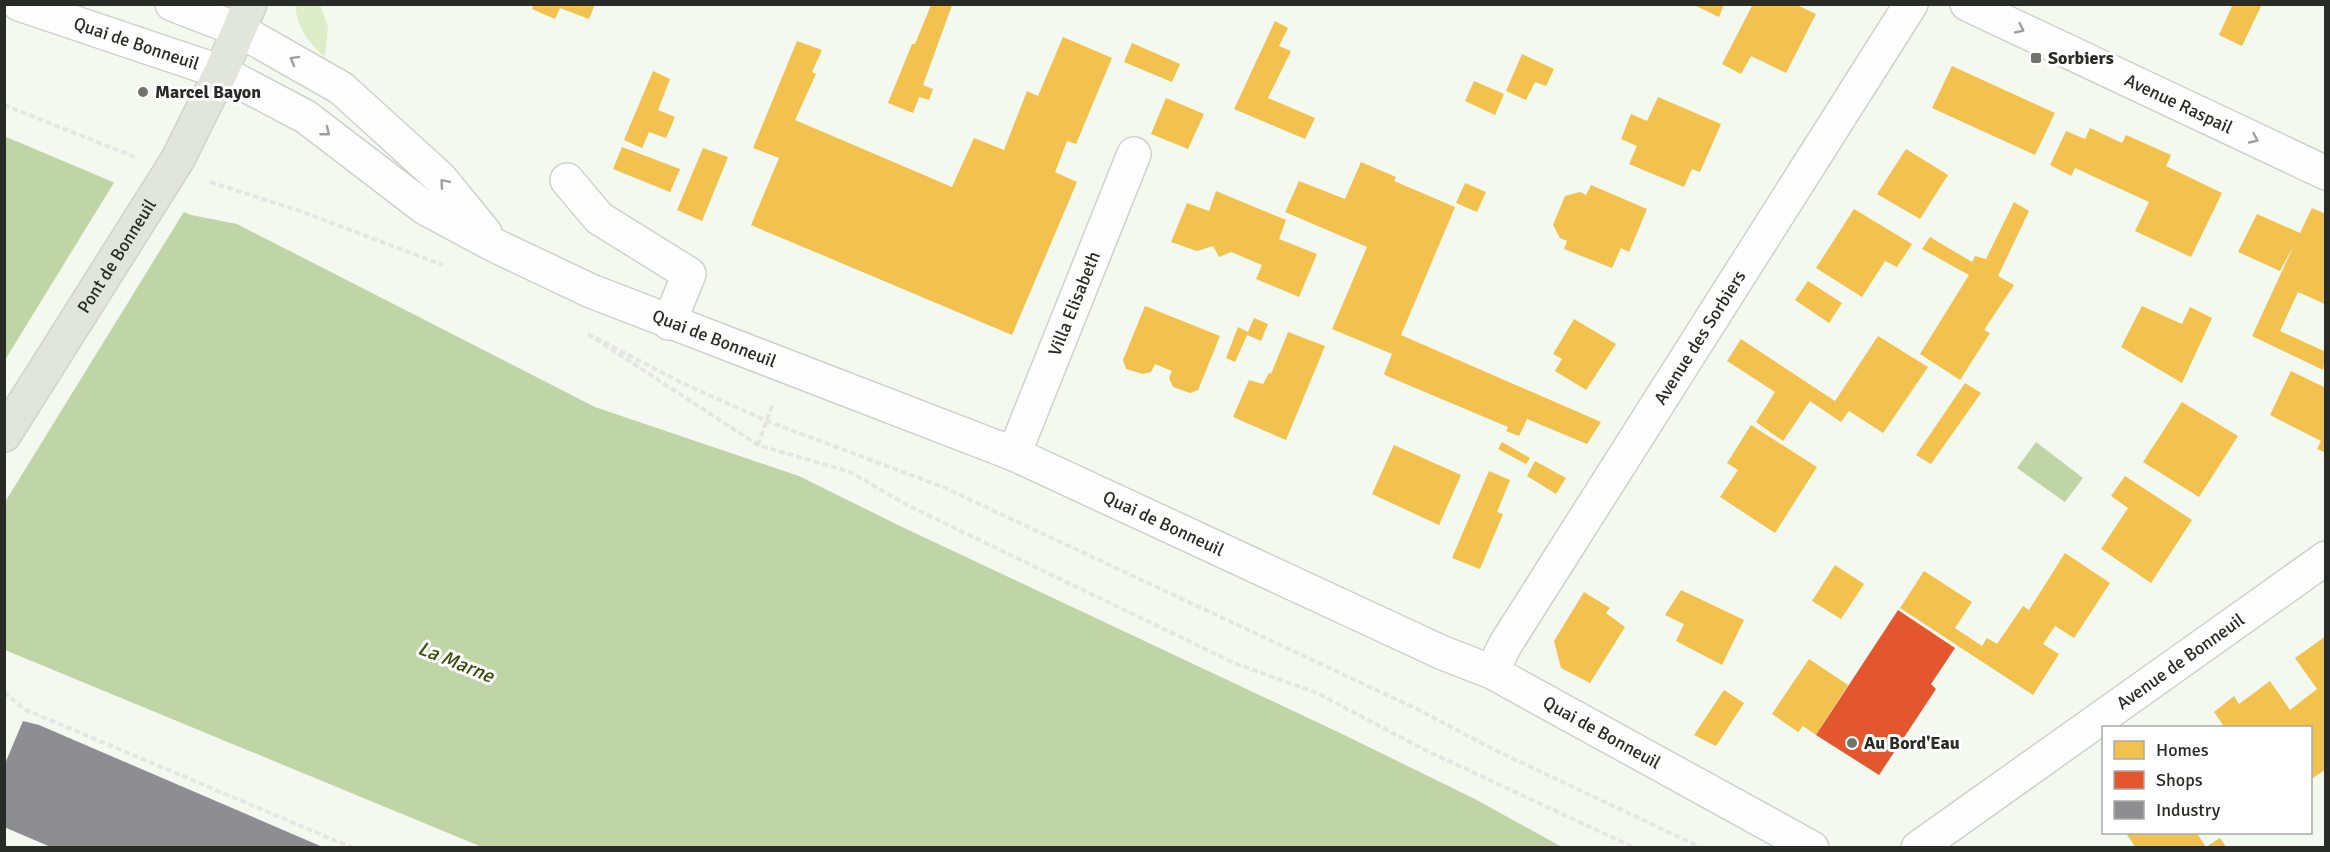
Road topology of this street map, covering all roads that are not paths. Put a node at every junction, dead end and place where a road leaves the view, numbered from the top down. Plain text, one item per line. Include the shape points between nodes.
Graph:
1 (19, 4) edge
2 (172, 4) edge
3 (1911, 4) edge
4 (1967, 4) edge
5 (245, 17) edge
6 (221, 72) junction
7 (1134, 154) dead end
8 (2325, 173) edge
9 (567, 180) dead end
10 (494, 245) junction
11 (669, 323) junction
12 (4, 435) edge
13 (1014, 454) junction
14 (2325, 558) edge
15 (1492, 672) junction
16 (1812, 848) edge
17 (1918, 848) edge

1 - 6 street, Quai de Bonneuil
2 - 5 street, Quai de Bonneuil
3 - 15 street, Avenue des Sorbiers via 1511,635
4 -> 8 street, Avenue Raspail
5 - 6 main road, Pont de Bonneuil
10 -> 5 street, Quai de Bonneuil via 440,178 341,88
6 -> 10 street, Quai de Bonneuil via 306,117 425,208
6 - 12 main road, Pont de Bonneuil, bridge via 189,169
7 - 13 street, Villa Elisabeth
9 - 11 street via 599,218 689,274
10 - 11 street, Quai de Bonneuil
11 - 13 street, Quai de Bonneuil
13 - 15 street, Quai de Bonneuil via 1443,654
14 - 17 street, Avenue de Bonneuil
15 - 16 street, Quai de Bonneuil

